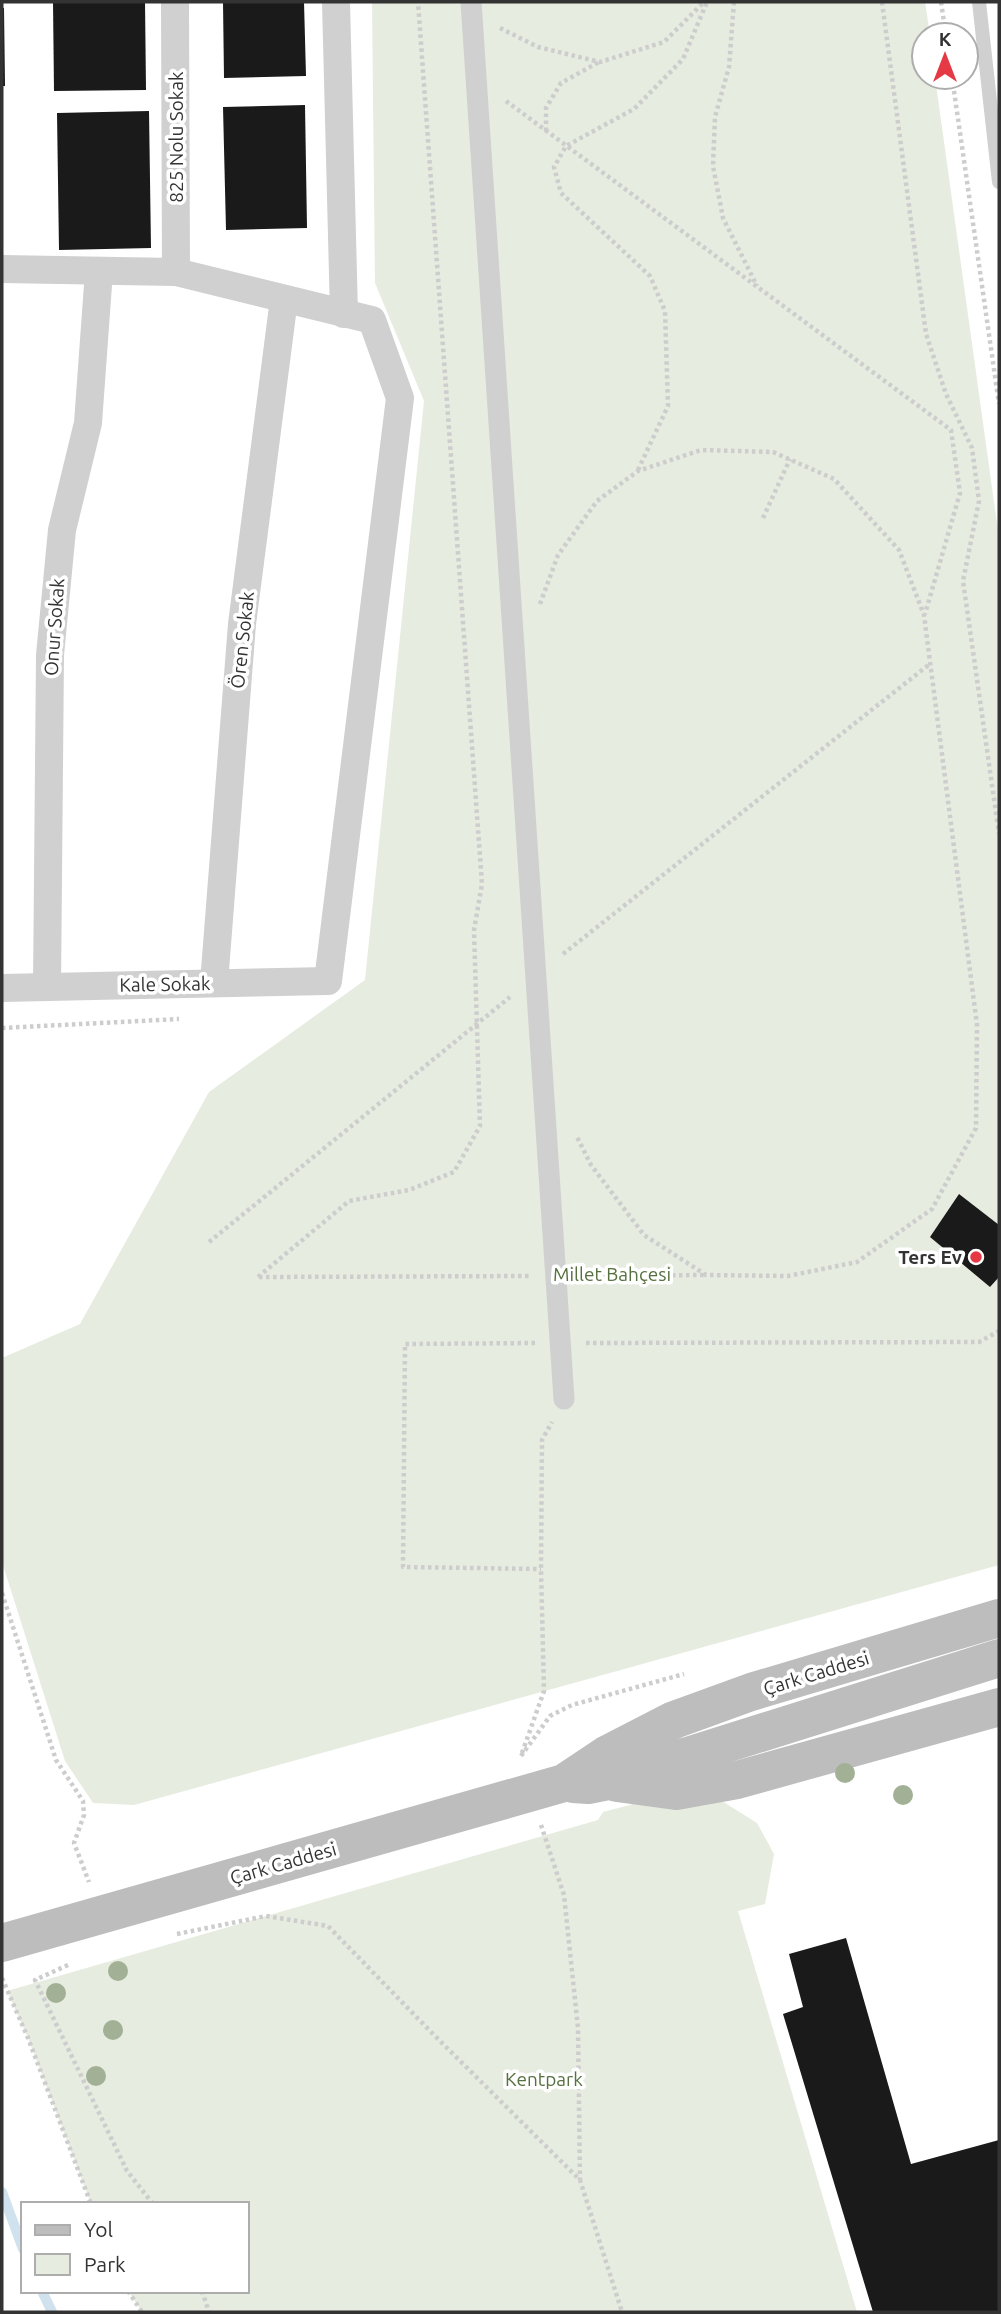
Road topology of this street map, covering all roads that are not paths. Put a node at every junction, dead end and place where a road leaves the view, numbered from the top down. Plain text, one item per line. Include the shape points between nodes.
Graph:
1 (175, 2) edge
2 (336, 2) edge
3 (979, 2) edge
4 (471, 7) edge
5 (999, 182) edge
6 (2, 269) edge
7 (99, 271) junction
8 (176, 272) junction
9 (284, 299) junction
10 (344, 314) junction
11 (214, 983) junction
12 (47, 987) junction
13 (2, 988) edge
14 (564, 1399) dead end
15 (999, 1618) edge
16 (999, 1658) edge
17 (999, 1707) edge
18 (608, 1781) junction
19 (564, 1783) junction
20 (2, 1944) edge

1 - 8 street, 825 Nolu Sokak
2 - 10 street
3 - 5 lane
4 - 14 street
6 - 7 street
7 - 8 street
7 - 12 street, Onur Sokak via 88,423 62,530 50,655
8 - 9 street
9 - 10 street
9 - 11 street, Ören Sokak via 243,624
10 - 11 street, Kale Sokak via 372,320 400,398 328,981
11 - 12 street, Kale Sokak
12 - 13 street, Kale Sokak
15 - 19 main road, Çark Caddesi via 751,1692 674,1720
16 - 18 main road, Çark Caddesi
17 - 18 main road via 713,1784 676,1791
18 - 19 main road, Çark Caddesi
19 - 20 main road, Çark Caddesi

